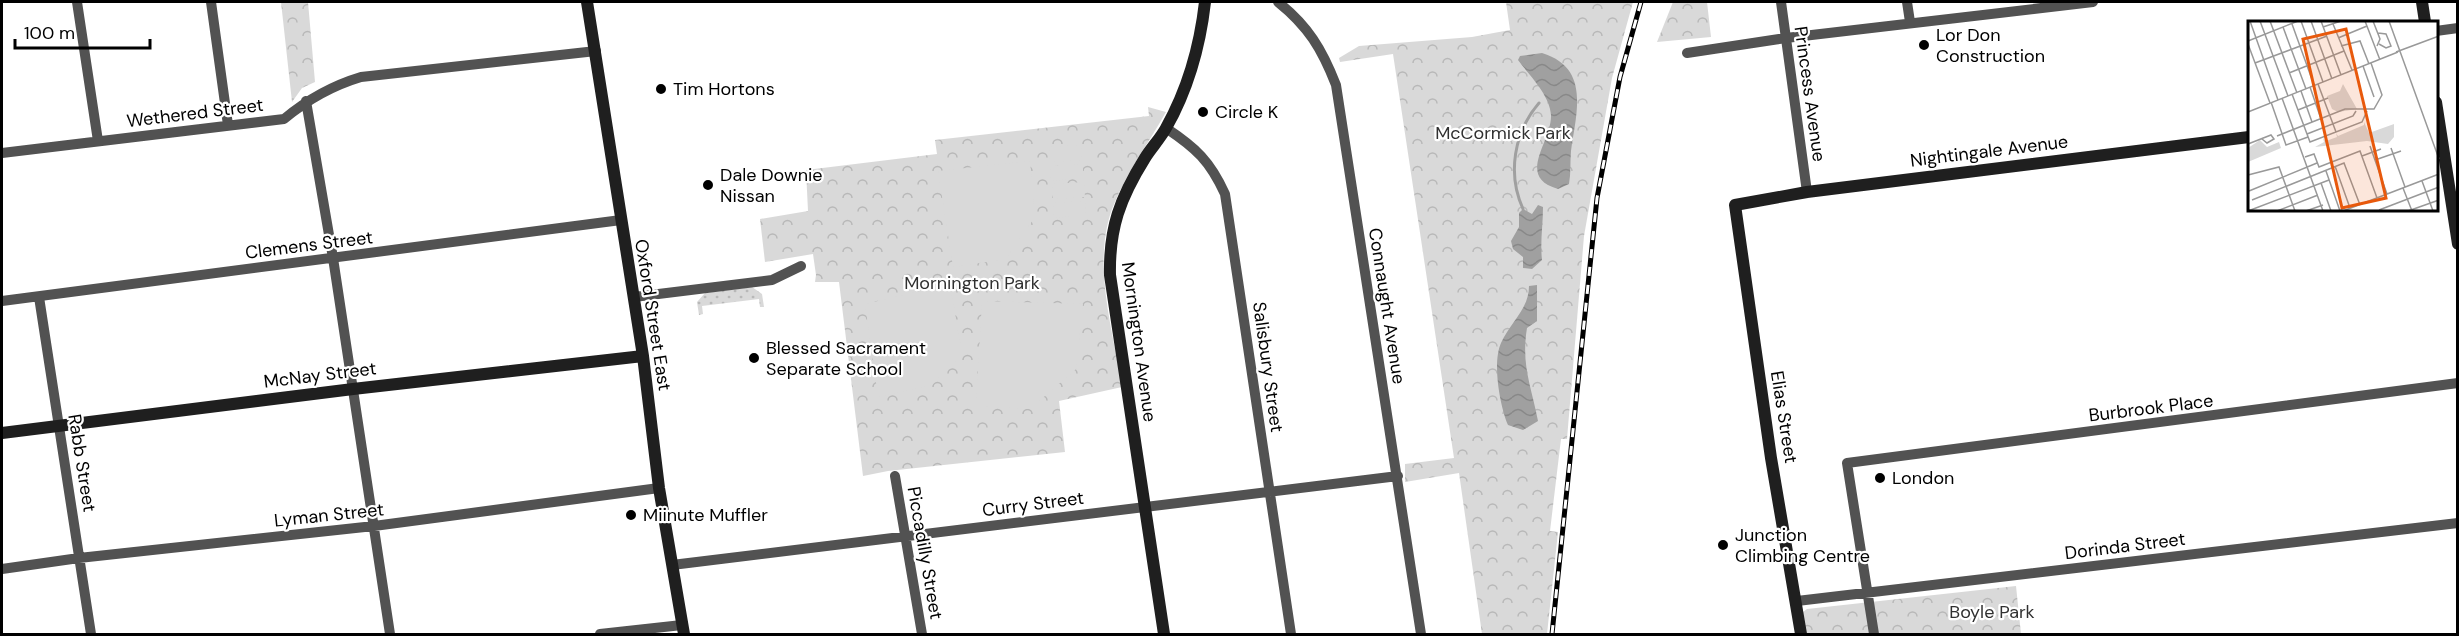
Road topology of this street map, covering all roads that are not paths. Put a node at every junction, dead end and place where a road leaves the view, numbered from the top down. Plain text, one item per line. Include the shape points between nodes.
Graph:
1 (77, 2) edge
2 (211, 2) edge
3 (587, 2) edge
4 (1206, 2) edge
5 (1278, 2) edge
6 (1781, 2) edge
7 (1907, 2) edge
8 (2092, 2) edge
9 (2422, 2) edge
10 (2425, 21) edge
11 (1910, 22) junction
12 (2457, 28) edge
13 (2438, 31) edge
14 (1786, 38) junction
15 (596, 51) junction
16 (1687, 53) dead end
17 (306, 101) junction
18 (2438, 117) edge
19 (228, 125) junction
20 (1166, 128) junction
21 (2248, 137) edge
22 (98, 141) junction
23 (2, 153) edge
24 (1807, 192) junction
25 (1735, 205) joint
26 (621, 220) junction
27 (2457, 244) edge
28 (333, 258) junction
29 (801, 266) dead end
30 (39, 297) junction
31 (634, 297) junction
32 (2, 301) edge
33 (643, 356) junction
34 (2457, 383) edge
35 (353, 389) junction
36 (60, 425) junction
37 (2, 433) edge
38 (895, 476) dead end
39 (1398, 476) junction
40 (659, 488) junction
41 (1270, 493) junction
42 (1145, 507) junction
43 (2457, 523) edge
44 (374, 526) junction
45 (906, 536) junction
46 (80, 558) junction
47 (672, 565) junction
48 (2, 569) edge
49 (1867, 593) junction
50 (1797, 602) junction
51 (683, 630) edge
52 (91, 634) edge
53 (390, 634) edge
54 (600, 634) edge
55 (922, 634) edge
56 (1164, 634) edge
57 (1291, 634) edge
58 (1421, 634) edge
59 (1801, 634) edge
60 (1874, 634) edge

1 - 22 street
2 - 19 street
3 - 15 street, Oxford Street East
4 - 20 street, Mornington Avenue via 1191,72
5 - 39 street, Connaught Avenue via 1319,45 1336,85
6 - 14 street, Princess Avenue
7 - 11 street
8 - 11 street
9 - 10 street
11 - 14 street
12 - 13 street
14 - 16 street
14 - 24 street, Princess Avenue
15 - 17 street, Wethered Street via 361,77
15 - 26 street, Oxford Street East
17 - 19 street, Wethered Street via 284,118
17 - 28 street
18 - 27 street
19 - 22 street, Wethered Street
20 - 41 street, Salisbury Street via 1206,159 1225,194
20 - 42 street, Mornington Avenue via 1126,191 1109,246
21 - 24 street, Nightingale Avenue
22 - 23 street, Wethered Street
24 - 25 street, Nightingale Avenue
25 - 50 street, Elias Street
26 - 28 street, Clemens Street
26 - 31 street, Oxford Street East
28 - 30 street, Clemens Street
28 - 35 street
29 - 31 street via 772,280
30 - 32 street, Clemens Street
30 - 36 street, Rabb Street
31 - 33 street, Oxford Street East
33 - 35 street, McNay Street
33 - 40 street, Oxford Street East
34 - 49 street, Burbrook Place via 1847,463
35 - 36 street, McNay Street
35 - 44 street
36 - 37 street, McNay Street
36 - 46 street, Rabb Street
38 - 45 street, Piccadilly Street
39 - 41 street, Curry Street
39 - 58 street, Connaught Avenue
40 - 44 street, Lyman Street
40 - 47 street, Oxford Street East
41 - 42 street, Curry Street
41 - 57 street, Salisbury Street
42 - 45 street, Curry Street
42 - 56 street, Mornington Avenue
43 - 49 street, Dorinda Street
44 - 46 street, Lyman Street
44 - 53 street
45 - 47 street, Curry Street
45 - 55 street, Piccadilly Street
46 - 48 street, Lyman Street
46 - 52 street, Rabb Street
47 - 51 street, Oxford Street East
49 - 50 street, Dorinda Street
49 - 60 street
50 - 59 street, Elias Street
51 - 54 street

